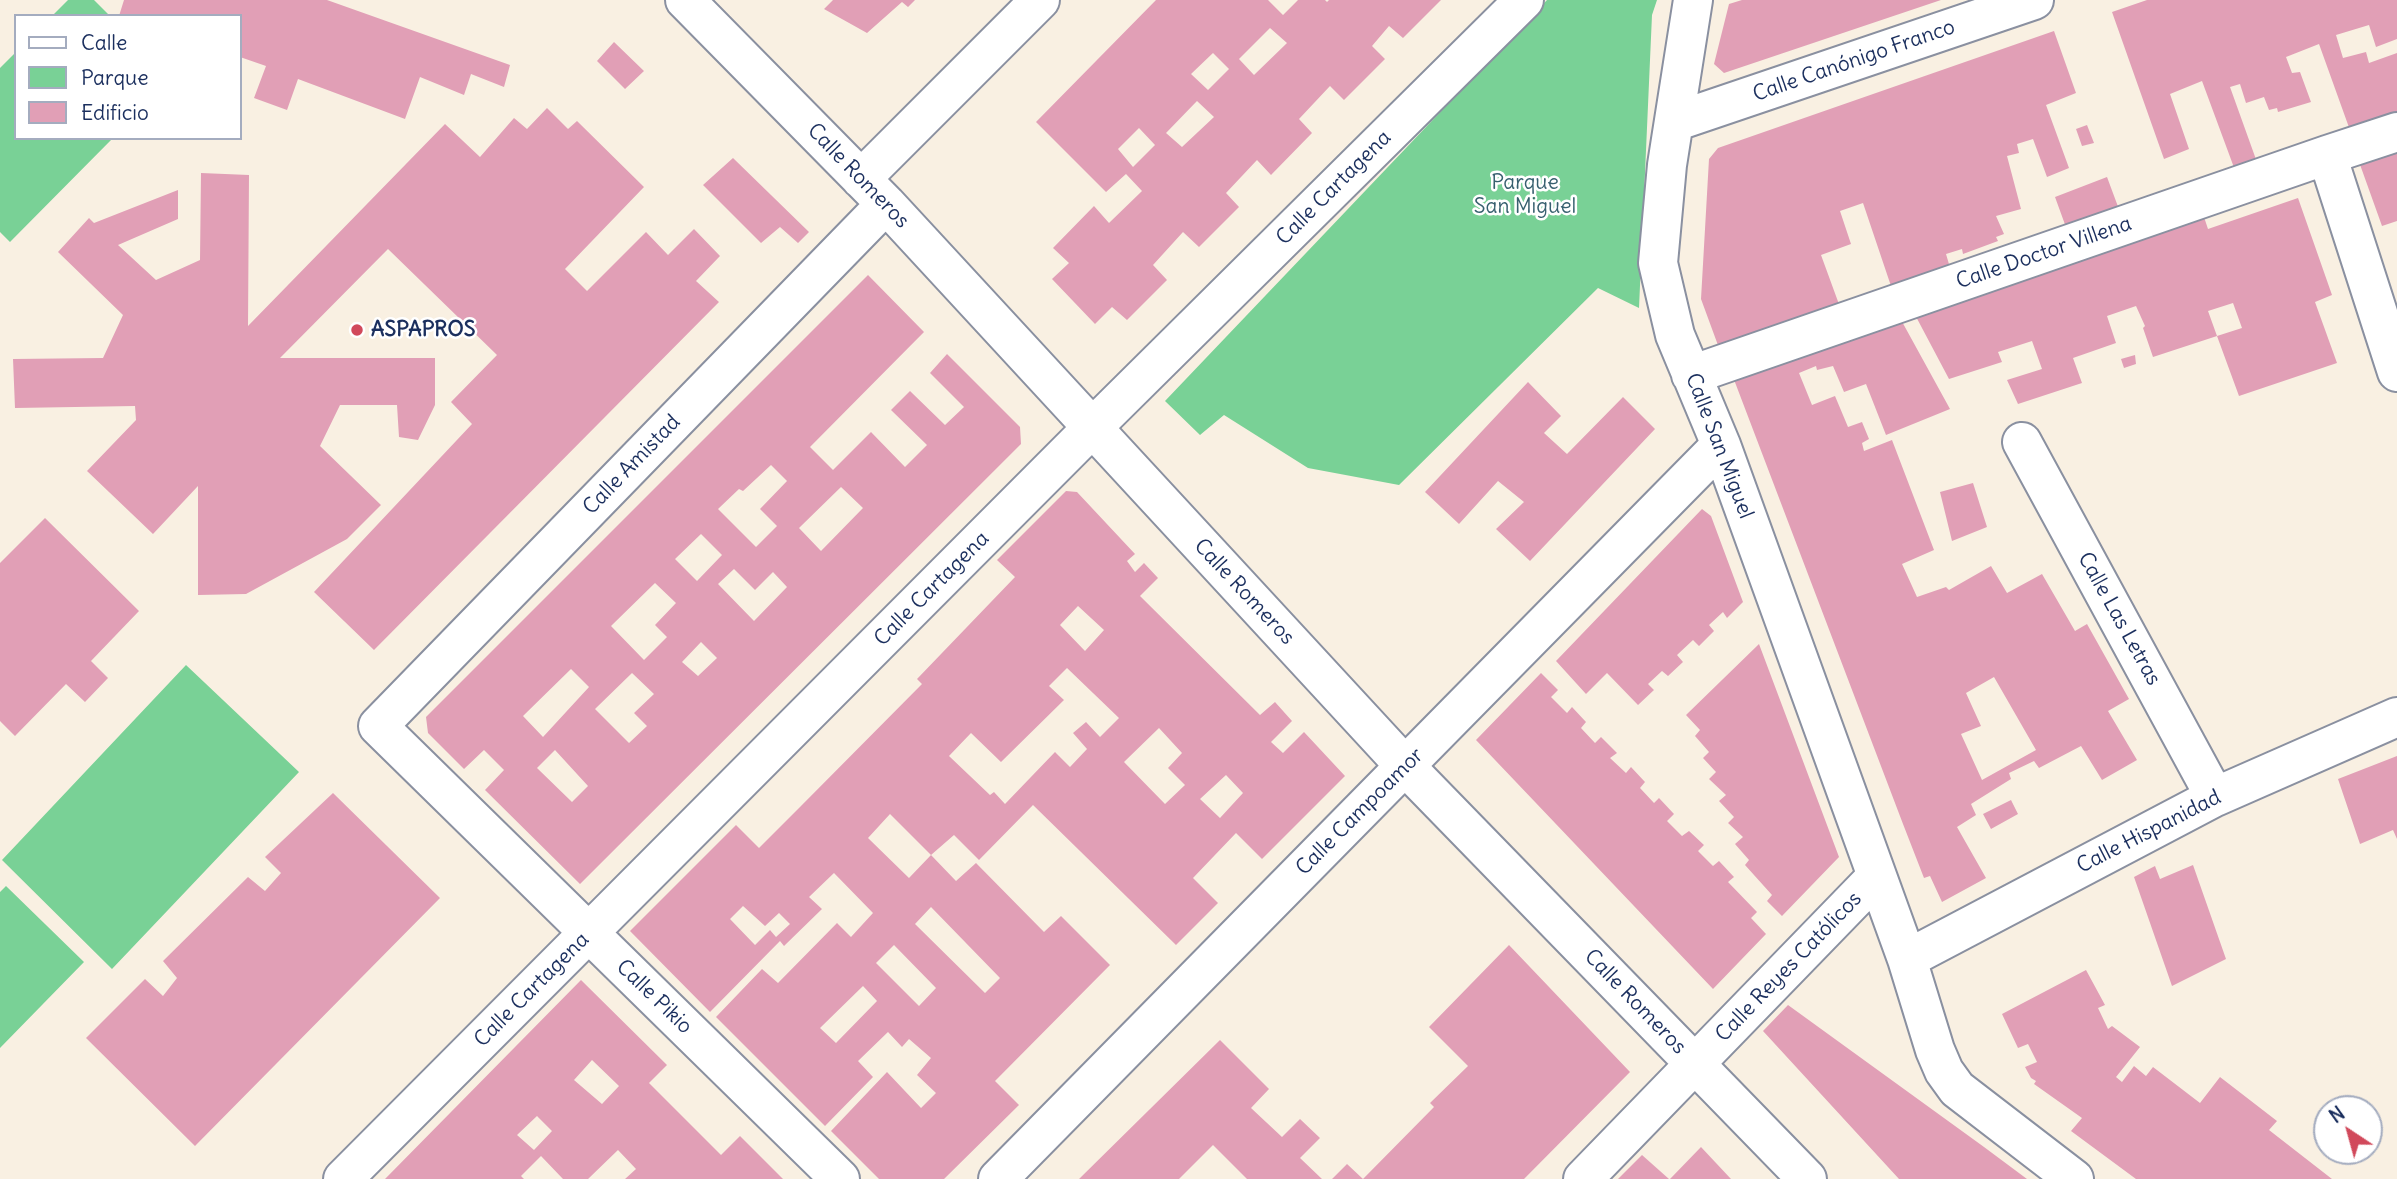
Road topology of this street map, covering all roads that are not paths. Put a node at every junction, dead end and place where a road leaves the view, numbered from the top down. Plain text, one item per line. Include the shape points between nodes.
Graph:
1 (685, 0) edge
2 (1040, 0) edge
3 (1524, 0) edge
4 (1693, 0) edge
5 (2034, 0) edge
6 (1674, 122) junction
7 (2397, 132) edge
8 (2327, 155) junction
9 (874, 191) junction
10 (2397, 372) edge
11 (1691, 375) junction
12 (1092, 428) junction
13 (2022, 442) dead end
14 (1721, 446) junction
15 (2397, 718) edge
16 (378, 726) joint
17 (1405, 766) junction
18 (2216, 797) junction
19 (1877, 876) junction
20 (589, 933) junction
21 (1907, 959) junction
22 (1696, 1064) junction
23 (343, 1179) edge
24 (839, 1179) edge
25 (999, 1179) edge
26 (1583, 1179) edge
27 (1807, 1179) edge
28 (2074, 1179) edge

1 - 9 street, Calle Romeros
2 - 9 street, Calle Amistad
3 - 12 street, Calle Cartagena
4 - 6 street, Calle San Miguel
5 - 6 street, Calle Canónigo Franco
6 - 11 street, Calle San Miguel via 1658,262 1675,335
7 - 8 street, Calle Doctor Villena
8 - 10 street
8 - 11 street, Calle Doctor Villena
9 - 12 street, Calle Romeros
9 - 16 street, Calle Amistad
11 - 14 street, Calle San Miguel
12 - 17 street, Calle Romeros
12 - 20 street, Calle Cartagena
13 - 18 street, Calle Las Letras
14 - 17 street, Calle Campoamor
14 - 19 street, Calle San Miguel
15 - 18 street, Calle Hispanidad
16 - 20 street, Calle Pikio
17 - 22 street, Calle Romeros
17 - 25 street, Calle Campoamor
18 - 21 street, Calle Hispanidad
19 - 21 street, Calle San Miguel
19 - 22 street, Calle Reyes Católicos
20 - 23 street, Calle Cartagena
20 - 24 street, Calle Pikio
21 - 28 street, Calle San Miguel via 1944,1072 1957,1089
22 - 26 street, Calle Reyes Católicos
22 - 27 street, Calle Romeros

